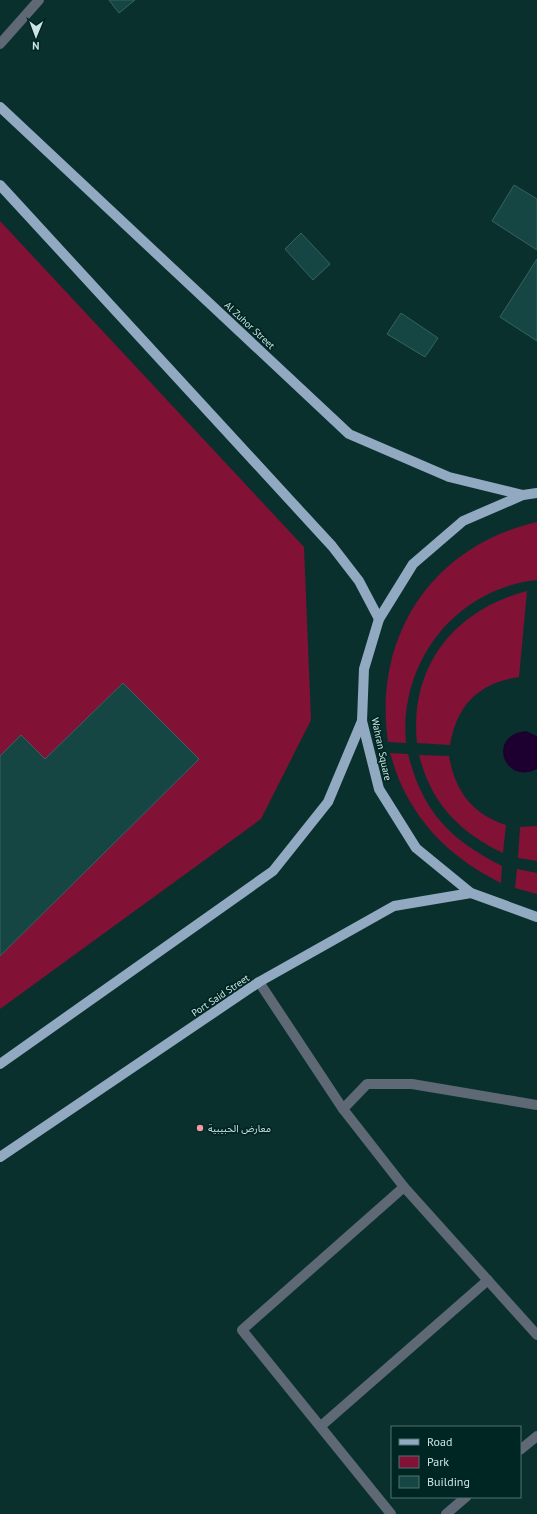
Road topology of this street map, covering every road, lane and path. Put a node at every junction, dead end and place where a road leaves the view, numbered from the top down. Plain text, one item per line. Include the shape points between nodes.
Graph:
1 (39, 0) edge
2 (0, 44) edge
3 (0, 107) edge
4 (0, 185) edge
5 (537, 493) edge
6 (523, 495) junction
7 (379, 619) junction
8 (362, 721) junction
9 (471, 893) junction
10 (537, 917) edge
11 (260, 982) junction
12 (0, 1064) edge
13 (537, 1105) edge
14 (343, 1109) junction
15 (0, 1156) edge
16 (404, 1188) junction
17 (488, 1280) junction
18 (537, 1335) edge
19 (321, 1426) junction
20 (537, 1436) edge
21 (521, 1449) edge
22 (465, 1498) edge
23 (391, 1514) edge
24 (446, 1514) edge

1 - 2 street
3 - 6 main road, Al Zuhor Street via 349,434 449,477
4 - 7 main road via 332,546 359,581
5 - 6 main road, Wahran Square
6 - 7 main road, Wahran Square via 463,521 413,564
7 - 8 main road, Wahran Square via 364,669
8 - 9 main road, Wahran Square via 379,789 416,848
8 - 12 main road via 328,802 273,871
9 - 10 main road, Wahran Square
9 - 11 main road, Port Said Street via 394,906
11 - 14 street
11 - 15 main road, Port Said Street
13 - 14 street via 412,1084 367,1084
14 - 16 street
16 - 17 street
16 - 19 street via 242,1330
17 - 18 street
17 - 19 street
19 - 23 street
20 - 21 street
22 - 24 street

